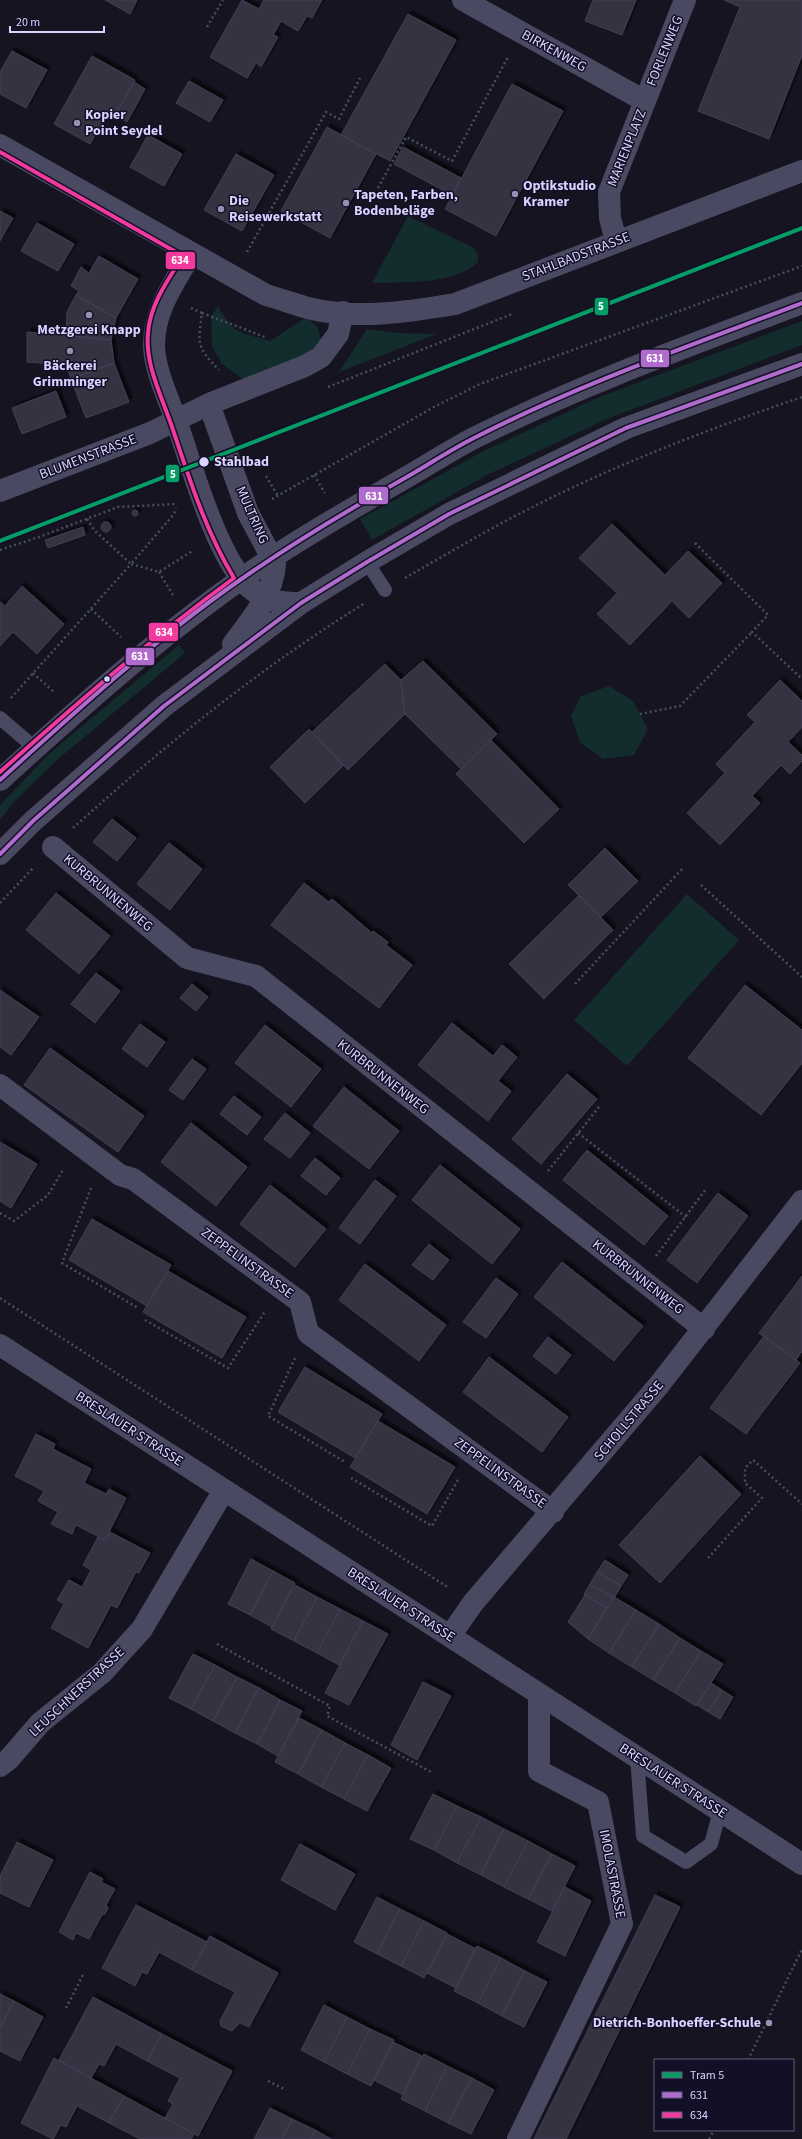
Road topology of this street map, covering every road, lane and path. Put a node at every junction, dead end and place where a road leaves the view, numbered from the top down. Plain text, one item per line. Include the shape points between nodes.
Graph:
1 (223, 0) edge
2 (464, 0) edge
3 (685, 0) edge
4 (207, 27) dead end
5 (522, 32) junction
6 (360, 78) dead end
7 (645, 101) junction
8 (0, 145) edge
9 (802, 171) edge
10 (378, 188) dead end
11 (616, 241) junction
12 (191, 254) junction
13 (802, 266) edge
14 (232, 277) junction
15 (802, 303) edge
16 (188, 306) dead end
17 (343, 312) junction
18 (202, 313) junction
19 (512, 314) dead end
20 (265, 337) dead end
21 (802, 364) edge
22 (224, 376) dead end
23 (321, 390) dead end
24 (802, 397) edge
25 (209, 404) junction
26 (176, 420) junction
27 (0, 491) edge
28 (176, 499) dead end
29 (178, 504) junction
30 (248, 514) junction
31 (87, 519) junction
32 (216, 533) junction
33 (695, 543) dead end
34 (0, 550) edge
35 (273, 557) junction
36 (367, 562) junction
37 (131, 564) junction
38 (242, 580) junction
39 (385, 590) junction
40 (265, 597) junction
41 (301, 603) junction
42 (91, 609) junction
43 (752, 632) junction
44 (123, 639) dead end
45 (219, 663) junction
46 (33, 673) junction
47 (802, 679) edge
48 (61, 698) dead end
49 (9, 700) dead end
50 (640, 714) dead end
51 (0, 718) edge
52 (35, 748) junction
53 (0, 780) edge
54 (52, 847) junction
55 (0, 854) edge
56 (683, 868) dead end
57 (701, 885) dead end
58 (0, 903) edge
59 (802, 977) edge
60 (575, 984) dead end
61 (0, 1085) edge
62 (599, 1107) dead end
63 (578, 1133) junction
64 (78, 1144) junction
65 (101, 1161) junction
66 (706, 1189) dead end
67 (530, 1193) junction
68 (802, 1201) edge
69 (0, 1213) edge
70 (686, 1217) junction
71 (638, 1278) junction
72 (280, 1288) junction
73 (0, 1298) edge
74 (138, 1308) dead end
75 (145, 1320) dead end
76 (704, 1329) junction
77 (308, 1333) junction
78 (0, 1345) edge
79 (473, 1454) junction
80 (345, 1462) dead end
81 (350, 1478) dead end
82 (224, 1490) junction
83 (802, 1504) edge
84 (553, 1512) junction
85 (708, 1558) dead end
86 (473, 1603) junction
87 (450, 1636) junction
88 (217, 1644) dead end
89 (538, 1694) junction
90 (637, 1758) junction
91 (0, 1766) edge
92 (433, 1773) dead end
93 (720, 1811) junction
94 (802, 1864) edge
95 (802, 1949) edge
96 (84, 1973) dead end
97 (66, 2008) dead end
98 (748, 2059) edge
99 (268, 2081) dead end
100 (286, 2090) dead end
101 (518, 2139) edge

1 - 4 path
2 - 5 street, BIRKENWEG
3 - 7 street, FORLENWEG
5 - 7 street, BIRKENWEG
5 - 10 path via 452,162 406,137
6 - 14 path via 339,118 326,112
7 - 11 street, MARIENPLATZ via 609,192 610,218
8 - 12 street, STAHLBADSTRASSE
9 - 11 street, STAHLBADSTRASSE
11 - 17 street, STAHLBADSTRASSE via 455,304 403,312
12 - 14 street, STAHLBADSTRASSE
12 - 26 street via 164,301 156,321 154,346 162,380
13 - 30 path via 480,384 434,407
14 - 17 street, STAHLBADSTRASSE via 266,295 302,306
15 - 35 street, MULTRING via 609,376 529,412 472,440 338,516
16 - 18 path
17 - 25 street, BLUMENSTRASSE via 338,334 322,356 305,366
18 - 20 path
18 - 22 path via 200,348
19 - 23 path
21 - 36 street, MULTRING via 626,428 449,514
24 - 39 path via 663,448 615,469 519,514
25 - 26 street, BLUMENSTRASSE
25 - 30 street, MULTRING
26 - 27 street, BLUMENSTRASSE via 150,433
26 - 32 street
28 - 29 path
29 - 31 path via 118,507
29 - 37 path via 174,514
30 - 35 street, MULTRING
31 - 34 path
31 - 37 path via 95,531
32 - 37 path via 158,572
32 - 38 street
33 - 43 path via 768,615
35 - 38 street, MULTRING
35 - 40 street, MULTRING via 275,573
36 - 39 lane
36 - 41 street, MULTRING
37 - 42 path
38 - 40 street
38 - 52 street, MULTRING via 188,619 94,695
39 - 54 path via 284,656 202,716
40 - 41 street via 280,603
40 - 45 street, MULTRING via 255,615
41 - 45 street, MULTRING
42 - 44 path
42 - 46 path
43 - 47 path
43 - 50 path via 680,706
45 - 55 street, MULTRING via 164,706 50,805
46 - 48 path
46 - 49 path
51 - 52 lane
52 - 53 street, MULTRING
54 - 58 path
54 - 67 street, KURBRUNNENWEG via 187,958 256,976
56 - 60 path
57 - 59 path
61 - 64 street, ZEPPELINSTRASSE
62 - 63 path
63 - 67 path
63 - 70 path
64 - 65 street, ZEPPELINSTRASSE
64 - 69 path via 48,1196 14,1221
65 - 72 street, ZEPPELINSTRASSE via 120,1175 133,1179
65 - 74 path via 62,1264
66 - 70 path
67 - 71 street, KURBRUNNENWEG
68 - 76 street, SCHOLLSTRASSE
70 - 71 path
71 - 76 street, KURBRUNNENWEG
72 - 75 path via 228,1368
72 - 77 street, ZEPPELINSTRASSE via 300,1302
73 - 86 path
76 - 84 street, SCHOLLSTRASSE
77 - 79 street, ZEPPELINSTRASSE
77 - 80 path via 268,1416
78 - 82 street, BRESLAUER STRASSE
79 - 81 path via 432,1526
79 - 84 street, ZEPPELINSTRASSE
82 - 87 street, BRESLAUER STRASSE
82 - 91 street, LEUSCHNERSTRASSE via 142,1629 102,1673 40,1723
83 - 85 path via 754,1460 745,1468 745,1483 762,1498
84 - 86 street, SCHOLLSTRASSE
86 - 87 street, SCHOLLSTRASSE
87 - 89 street, BRESLAUER STRASSE
88 - 92 path via 330,1706 326,1716
89 - 90 street, BRESLAUER STRASSE
89 - 101 street, IMOLASTRASSE via 539,1771 598,1802 622,1924
90 - 93 street, BRESLAUER STRASSE
90 - 93 lane via 643,1836 686,1862 711,1844
93 - 94 street, BRESLAUER STRASSE
95 - 98 path
96 - 97 path
99 - 100 path

